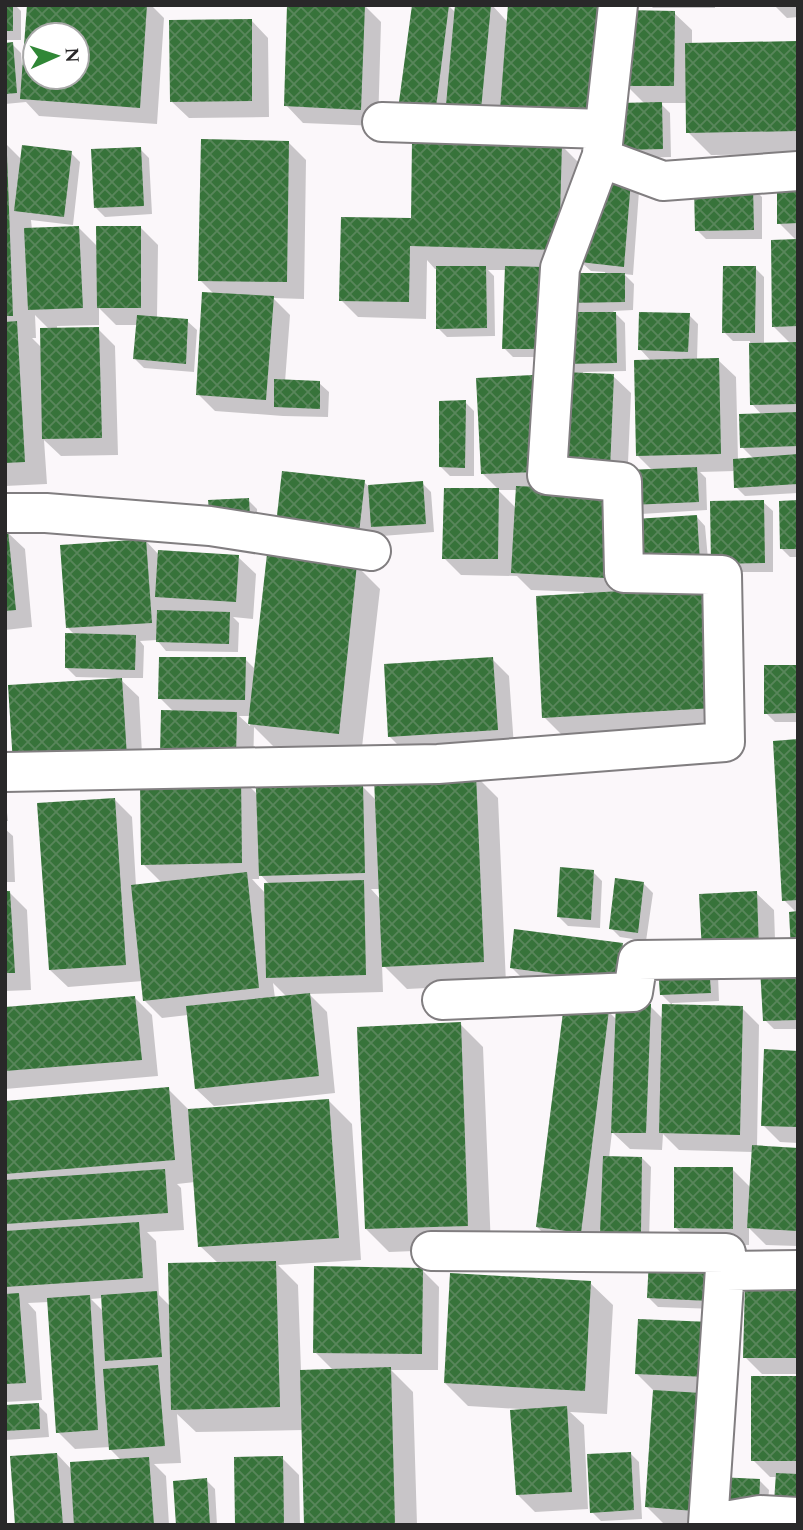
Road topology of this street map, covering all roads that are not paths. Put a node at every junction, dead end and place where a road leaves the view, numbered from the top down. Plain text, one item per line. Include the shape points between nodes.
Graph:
1 (618, 5) edge
2 (382, 122) dead end
3 (603, 143) junction
4 (798, 171) edge
5 (5, 513) edge
6 (370, 551) dead end
7 (5, 772) edge
8 (798, 957) edge
9 (442, 1000) dead end
10 (431, 1251) dead end
11 (798, 1270) edge
12 (726, 1271) junction
13 (798, 1517) edge
14 (760, 1520) edge
15 (703, 1524) edge

1 - 3 street
2 - 3 street
3 - 4 street via 663,181
3 - 7 street via 560,268 547,475 622,482 624,573 722,575 725,742 438,764
5 - 6 street via 210,526
8 - 9 street via 638,960 633,992
10 - 12 street via 726,1253
11 - 12 street
12 - 15 street
13 - 14 street
14 - 15 street

